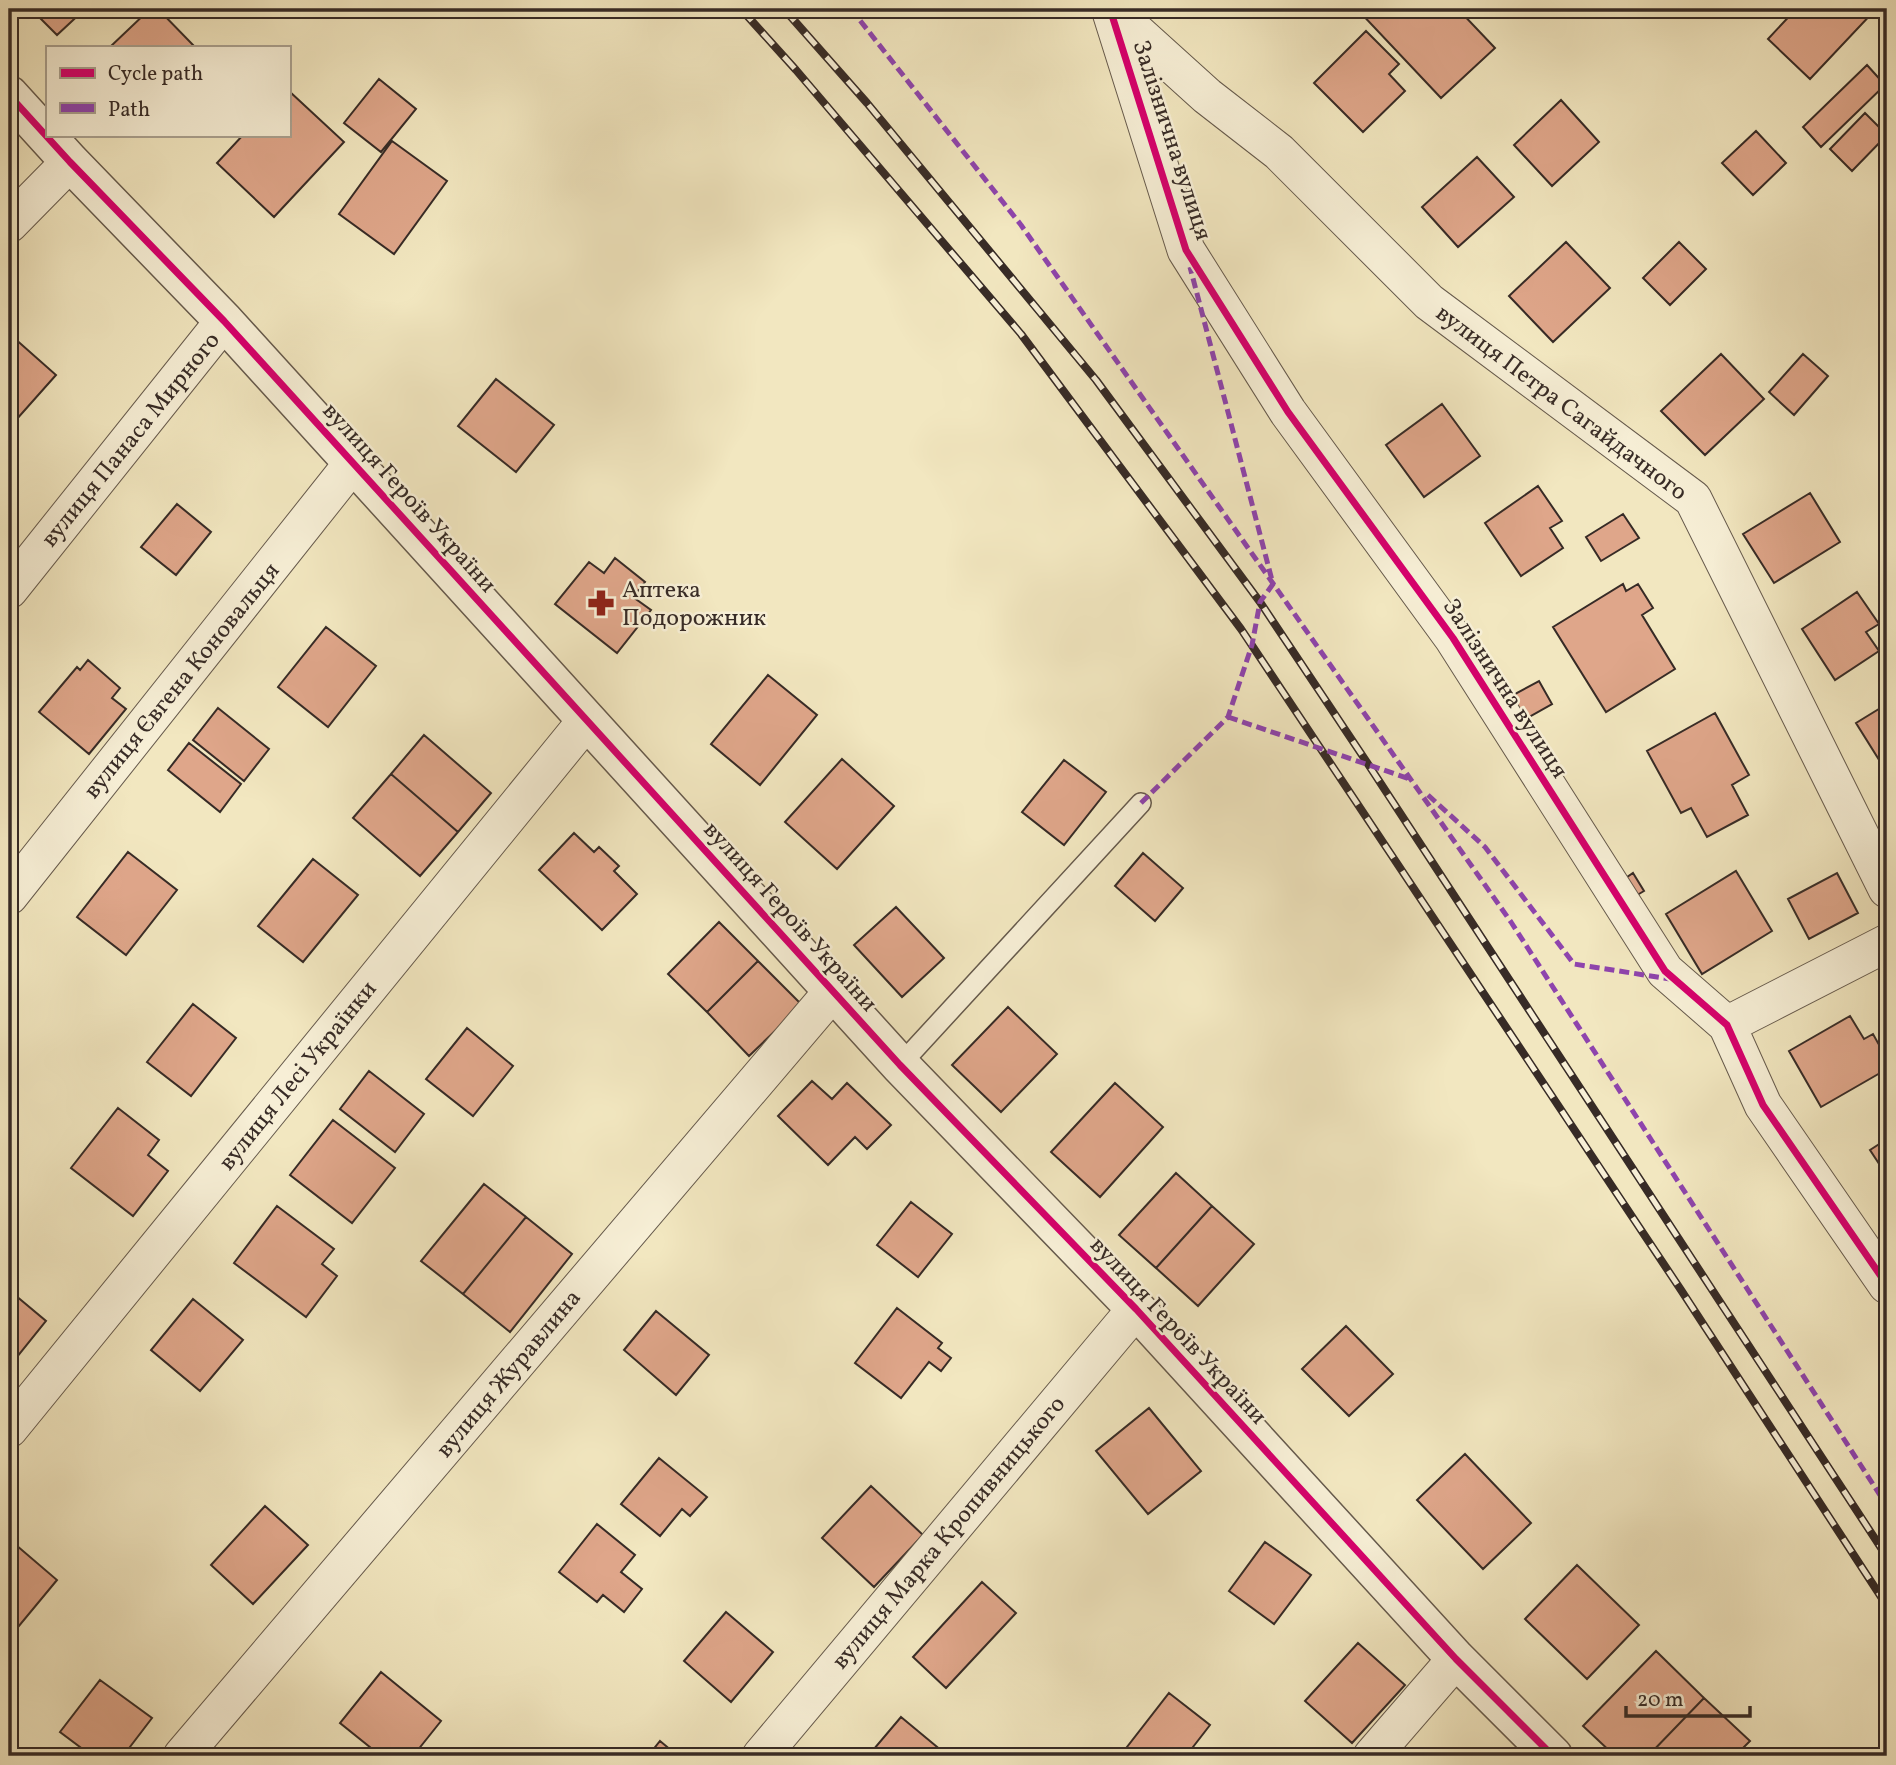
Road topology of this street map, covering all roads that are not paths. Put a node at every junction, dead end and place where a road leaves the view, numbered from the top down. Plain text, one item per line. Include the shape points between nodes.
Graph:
1 (1111, 10) edge
2 (9, 95) edge
3 (46, 136) edge
4 (46, 136) edge
5 (70, 162) junction
6 (9, 224) edge
7 (224, 321) junction
8 (353, 463) junction
9 (9, 590) edge
10 (586, 721) junction
11 (1141, 803) dead end
12 (1887, 889) edge
13 (9, 896) edge
14 (1887, 943) edge
15 (834, 990) junction
16 (1727, 1025) junction
17 (900, 1065) junction
18 (1887, 1285) edge
19 (1136, 1308) junction
20 (9, 1429) edge
21 (1456, 1660) junction
22 (182, 1756) edge
23 (761, 1756) edge
24 (1372, 1756) edge
25 (1553, 1756) edge

1 - 12 street, вулиця Петра Сагайдачного via 1207,96 1279,152 1429,302 1693,499
1 - 16 street, Залізнична вулиця via 1186,250 1288,412 1453,638 1665,971
2 - 3 street, вулиця Героїв України
4 - 5 street, вулиця Героїв України
5 - 6 street
5 - 7 street, вулиця Героїв України
7 - 8 street, вулиця Героїв України
7 - 9 street, вулиця Панаса Мирного
8 - 10 street, вулиця Героїв України
8 - 13 street, вулиця Євгена Коновальця
10 - 15 street, вулиця Героїв України
10 - 20 street, вулиця Лесі Українки
11 - 17 lane
14 - 16 street
15 - 17 street, вулиця Героїв України
15 - 22 street, вулиця Журавлина
16 - 18 street, Залізнична вулиця via 1763,1105
17 - 19 street, вулиця Героїв України
19 - 21 street, вулиця Героїв України
19 - 23 street, вулиця Марка Кропивницького
21 - 24 street
21 - 25 street, вулиця Героїв України

